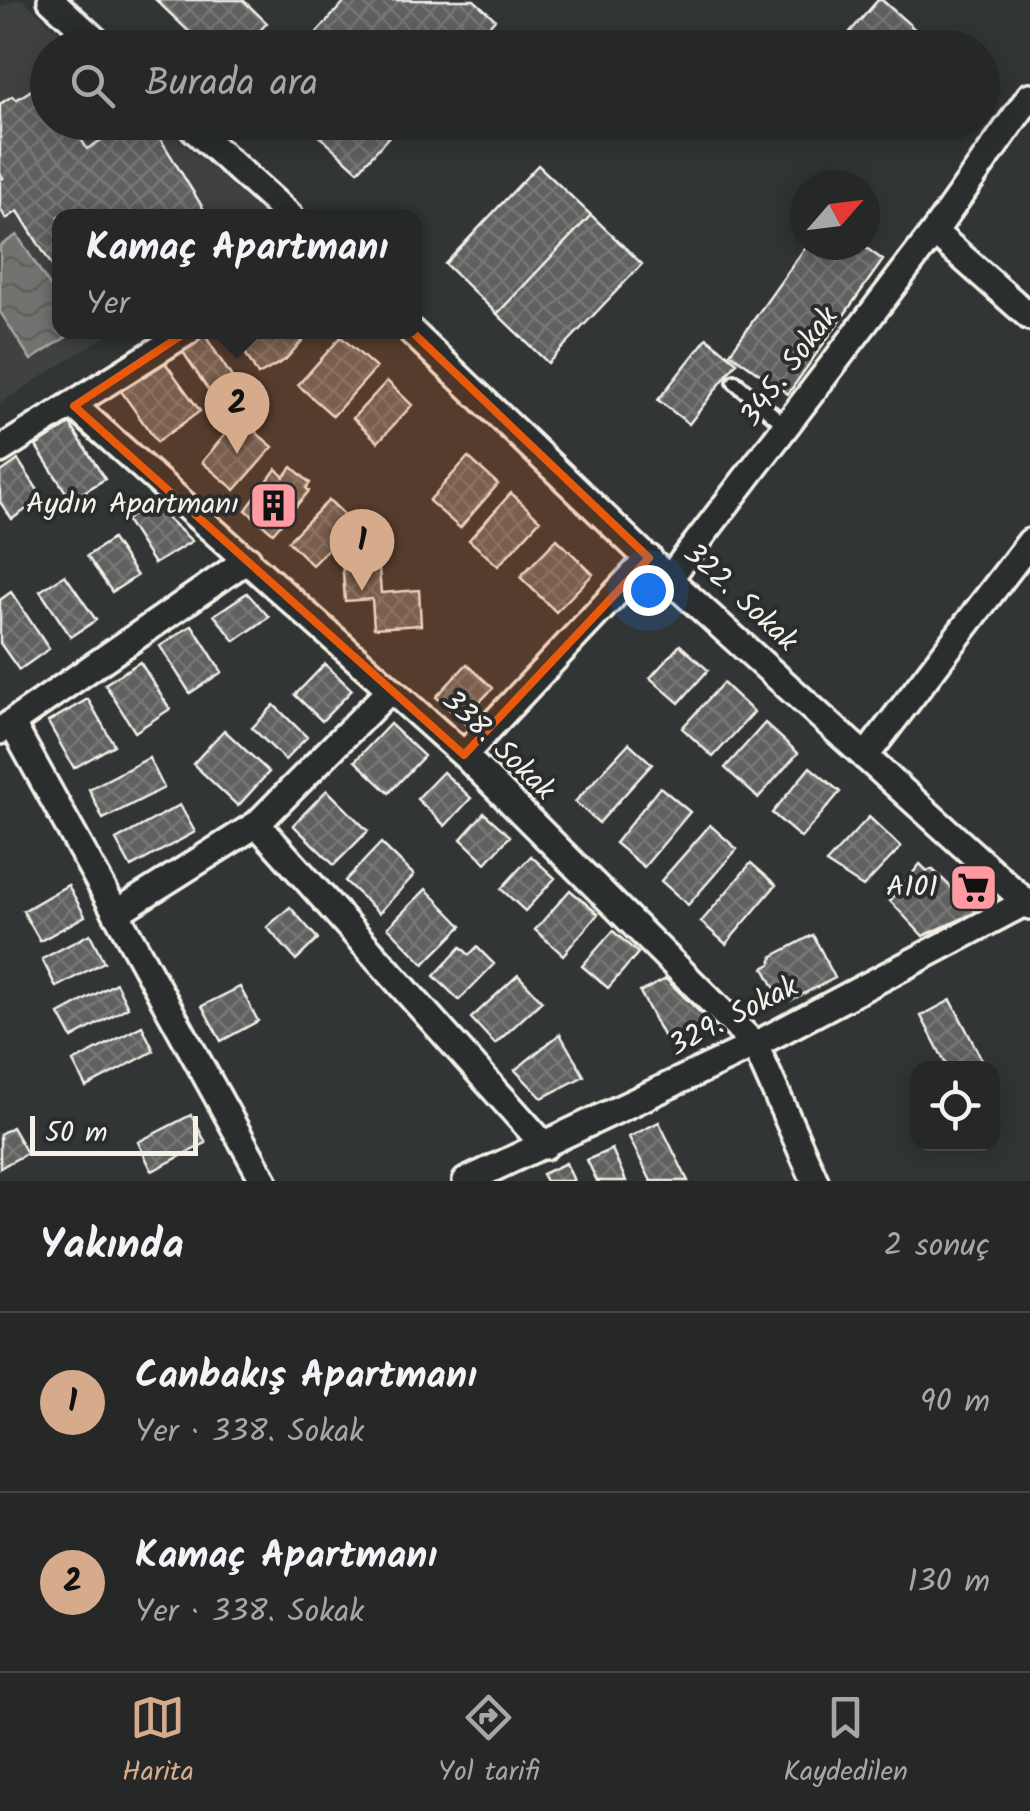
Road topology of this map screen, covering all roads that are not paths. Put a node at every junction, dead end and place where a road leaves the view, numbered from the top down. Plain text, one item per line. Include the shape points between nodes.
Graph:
1 (52, 0) edge
2 (84, 30) edge
3 (1030, 96) edge
4 (1000, 138) edge
5 (206, 140) edge
6 (999, 140) edge
7 (282, 209) edge
8 (934, 232) junction
9 (1030, 316) edge
10 (176, 339) edge
11 (419, 339) edge
12 (734, 382) dead end
13 (74, 406) junction
14 (786, 426) junction
15 (0, 450) edge
16 (1030, 542) edge
17 (649, 558) junction
18 (248, 559) junction
19 (669, 579) junction
20 (390, 690) junction
21 (6, 728) edge
22 (464, 755) junction
23 (865, 756) junction
24 (257, 824) junction
25 (1028, 904) edge
26 (116, 913) junction
27 (755, 1045) junction
28 (544, 1146) junction
29 (264, 1181) edge
30 (466, 1181) edge
31 (816, 1181) edge

1 - 2 street
3 - 4 street, 345. Sokak
5 - 7 street
6 - 8 street, 345. Sokak
8 - 9 street
8 - 14 street, 345. Sokak
10 - 13 street
11 - 17 street, 322. Sokak
12 - 14 lane
13 - 15 street
13 - 18 street, 338. Sokak
14 - 19 street, 345. Sokak
16 - 23 street
17 - 19 street, 322. Sokak
17 - 22 street
18 - 20 street, 338. Sokak
18 - 21 street
19 - 23 street, 322. Sokak
20 - 22 street, 338. Sokak
20 - 24 street
21 - 26 street
22 - 27 street, 338. Sokak
23 - 25 street, 322. Sokak
24 - 26 street
24 - 28 street
25 - 27 street, 329. Sokak
26 - 29 street
27 - 28 street, 329. Sokak
27 - 31 street, 338. Sokak
28 - 30 street, 329. Sokak

